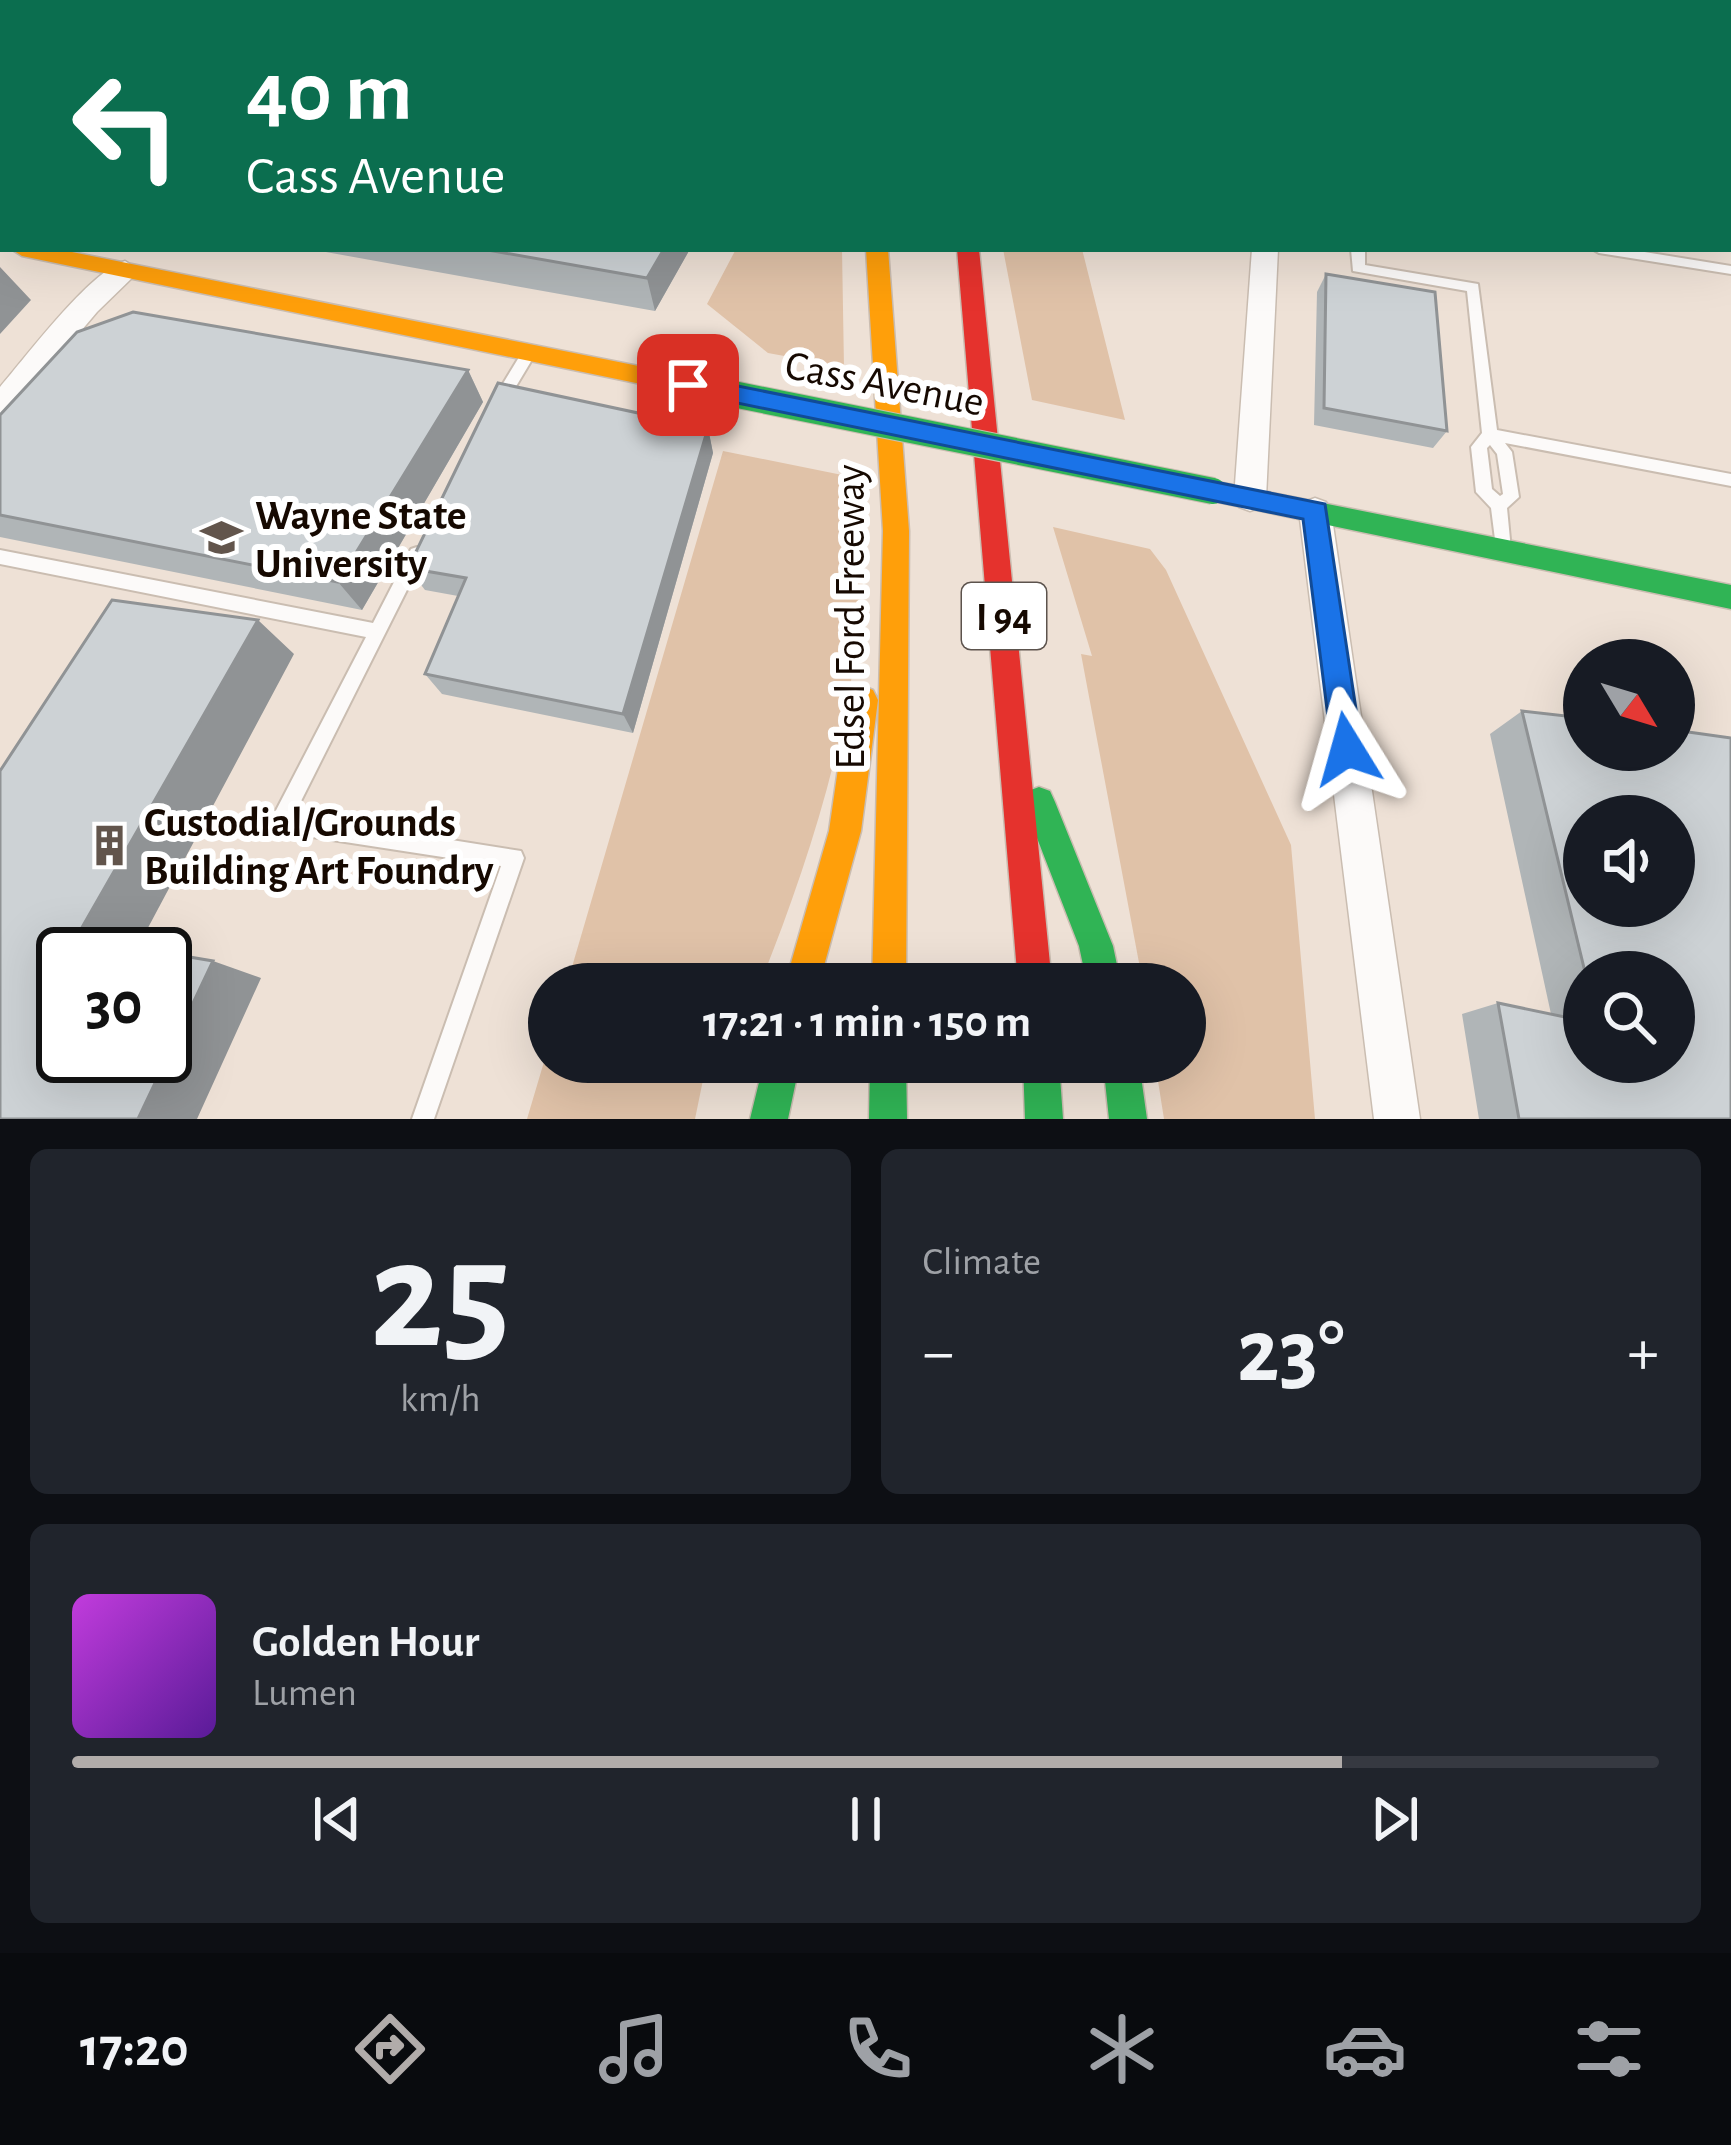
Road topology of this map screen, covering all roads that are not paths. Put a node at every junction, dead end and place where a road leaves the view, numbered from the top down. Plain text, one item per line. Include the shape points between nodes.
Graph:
1 (52, 252) edge
2 (161, 252) edge
3 (877, 252) edge
4 (968, 252) edge
5 (1265, 252) edge
6 (1358, 252) edge
7 (1618, 252) edge
8 (131, 260) edge
9 (1731, 270) edge
10 (529, 352) junction
11 (0, 407) edge
12 (485, 427) edge
13 (1490, 434) junction
14 (1731, 480) edge
15 (1250, 498) junction
16 (1499, 505) junction
17 (1315, 511) junction
18 (430, 529) edge
19 (896, 531) junction
20 (1503, 550) junction
21 (0, 556) edge
22 (1731, 597) edge
23 (376, 631) junction
24 (1016, 746) junction
25 (808, 963) edge
26 (890, 963) edge
27 (1033, 963) edge
28 (1100, 963) edge
29 (777, 1083) edge
30 (888, 1083) edge
31 (1042, 1083) edge
32 (1124, 1083) edge
33 (423, 1119) edge
34 (769, 1119) edge
35 (887, 1119) edge
36 (1044, 1119) edge
37 (1128, 1119) edge
38 (1397, 1119) edge

1 - 8 main road, Cass Avenue
2 - 8 main road
3 - 19 main road, Edsel Ford Freeway
4 - 24 main road, I 94
5 - 15 street
6 - 13 lane via 1358,268 1473,287
7 - 9 lane
8 - 10 main road, Cass Avenue
8 - 11 street
10 - 12 lane
10 - 15 main road, Cass Avenue, bridge
13 - 14 lane
13 - 16 lane via 1504,452 1510,496
13 - 16 lane via 1479,447 1484,492
15 - 17 main road, Cass Avenue
16 - 20 lane
17 - 20 main road, Cass Avenue
17 - 38 street
18 - 23 lane
19 - 25 main road via 878,596 844,831
19 - 26 main road, Edsel Ford Freeway
20 - 22 main road, Cass Avenue
21 - 23 lane
23 - 33 lane via 280,822 514,858
24 - 27 main road, I 94
24 - 28 main road
29 - 34 main road
30 - 35 main road
31 - 36 main road
32 - 37 main road

